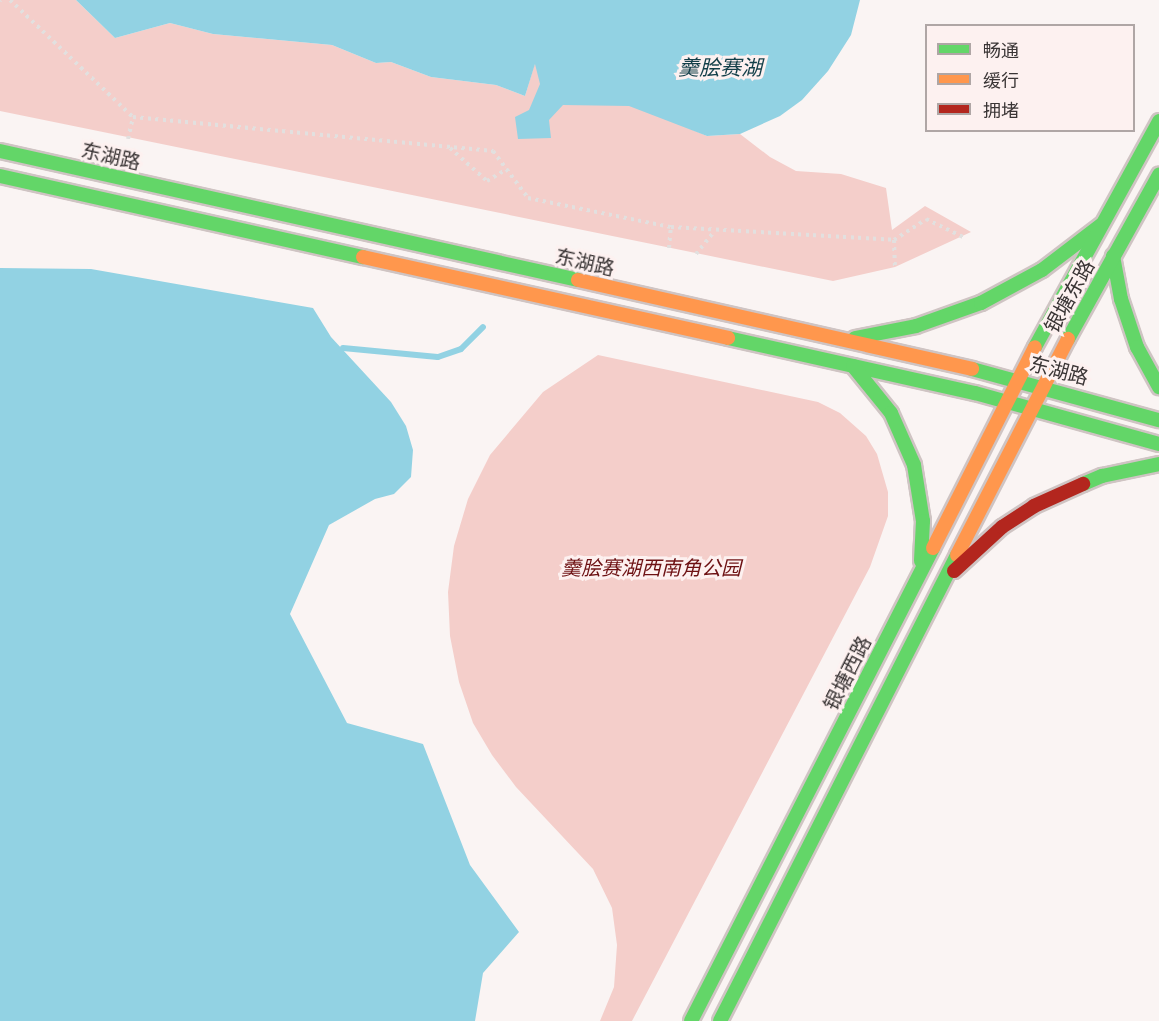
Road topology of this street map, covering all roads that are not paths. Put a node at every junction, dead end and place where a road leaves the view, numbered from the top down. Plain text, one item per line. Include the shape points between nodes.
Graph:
1 (1159, 121) edge
2 (0, 151) edge
3 (1159, 175) edge
4 (0, 176) edge
5 (1102, 223) junction
6 (1113, 256) junction
7 (844, 340) junction
8 (1038, 342) joint
9 (853, 366) junction
10 (1019, 380) junction
11 (1044, 386) junction
12 (1159, 387) edge
13 (1008, 401) junction
14 (1033, 407) junction
15 (1159, 420) edge
16 (1159, 444) edge
17 (1159, 464) edge
18 (920, 574) junction
19 (943, 584) junction
20 (691, 1021) edge
21 (720, 1021) edge

1 - 5 main road, 银塘东路
2 - 7 main road, 东湖路
3 - 6 main road, 银塘东路
4 - 9 main road
5 - 7 main road via 1042,270 981,303 916,326
5 - 8 main road, 银塘东路
6 - 11 main road, 银塘东路
6 - 12 main road via 1121,299 1137,347
7 - 10 main road, 东湖路
8 - 10 main road, 银塘西路
9 - 13 main road
9 - 18 main road via 891,413 914,465 923,521
10 - 11 main road, 东湖路
10 - 13 main road, 银塘西路
11 - 14 main road, 银塘东路
11 - 15 main road, 东湖路
13 - 14 main road
13 - 18 main road, 银塘西路
14 - 16 main road
14 - 19 main road, 银塘东路
17 - 19 main road via 1102,476 1034,506 972,551
18 - 20 main road, 银塘西路
19 - 21 main road

